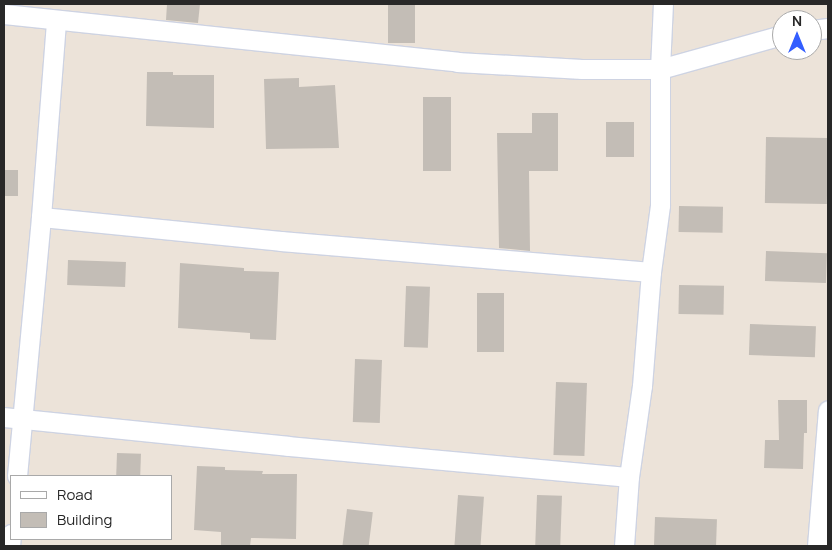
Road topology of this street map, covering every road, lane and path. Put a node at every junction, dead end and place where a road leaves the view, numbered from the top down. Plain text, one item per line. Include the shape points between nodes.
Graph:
1 (663, 4) edge
2 (4, 14) edge
3 (56, 21) junction
4 (772, 38) edge
5 (660, 69) junction
6 (41, 217) junction
7 (651, 272) junction
8 (828, 410) edge
9 (13, 417) edge
10 (17, 475) edge
11 (629, 477) junction
12 (624, 546) edge
13 (818, 546) edge

1 - 5 street
2 - 3 street
3 - 5 street via 457,62 582,69
3 - 6 street
4 - 5 street
5 - 7 street via 660,205
6 - 7 street via 281,242
6 - 9 street
7 - 11 street via 642,386
8 - 13 street
9 - 10 street
9 - 11 street
11 - 12 street

